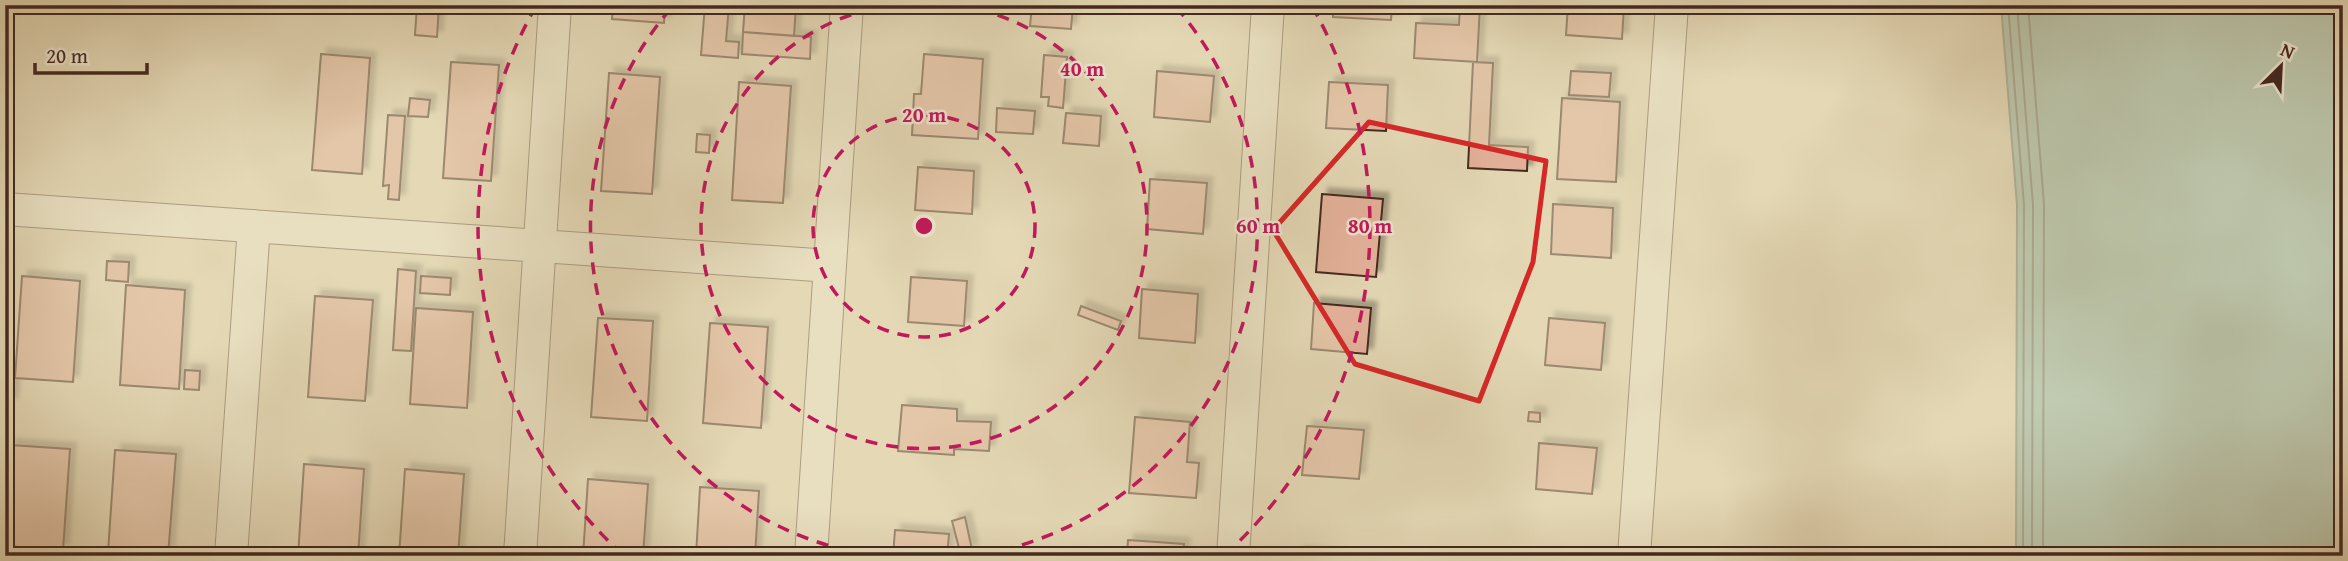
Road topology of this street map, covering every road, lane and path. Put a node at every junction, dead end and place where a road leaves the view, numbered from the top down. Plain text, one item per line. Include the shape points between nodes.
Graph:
1 (555, 5) edge
2 (848, 5) edge
3 (1268, 5) edge
4 (1672, 5) edge
5 (5, 209) edge
6 (254, 226) junction
7 (540, 246) junction
8 (830, 266) junction
9 (231, 556) edge
10 (520, 556) edge
11 (811, 556) edge
12 (1233, 556) edge
13 (1634, 556) edge

1 - 7 street
2 - 8 street
3 - 12 street
4 - 13 street
5 - 6 street
6 - 7 street
6 - 9 street
7 - 8 street
7 - 10 street
8 - 11 street

